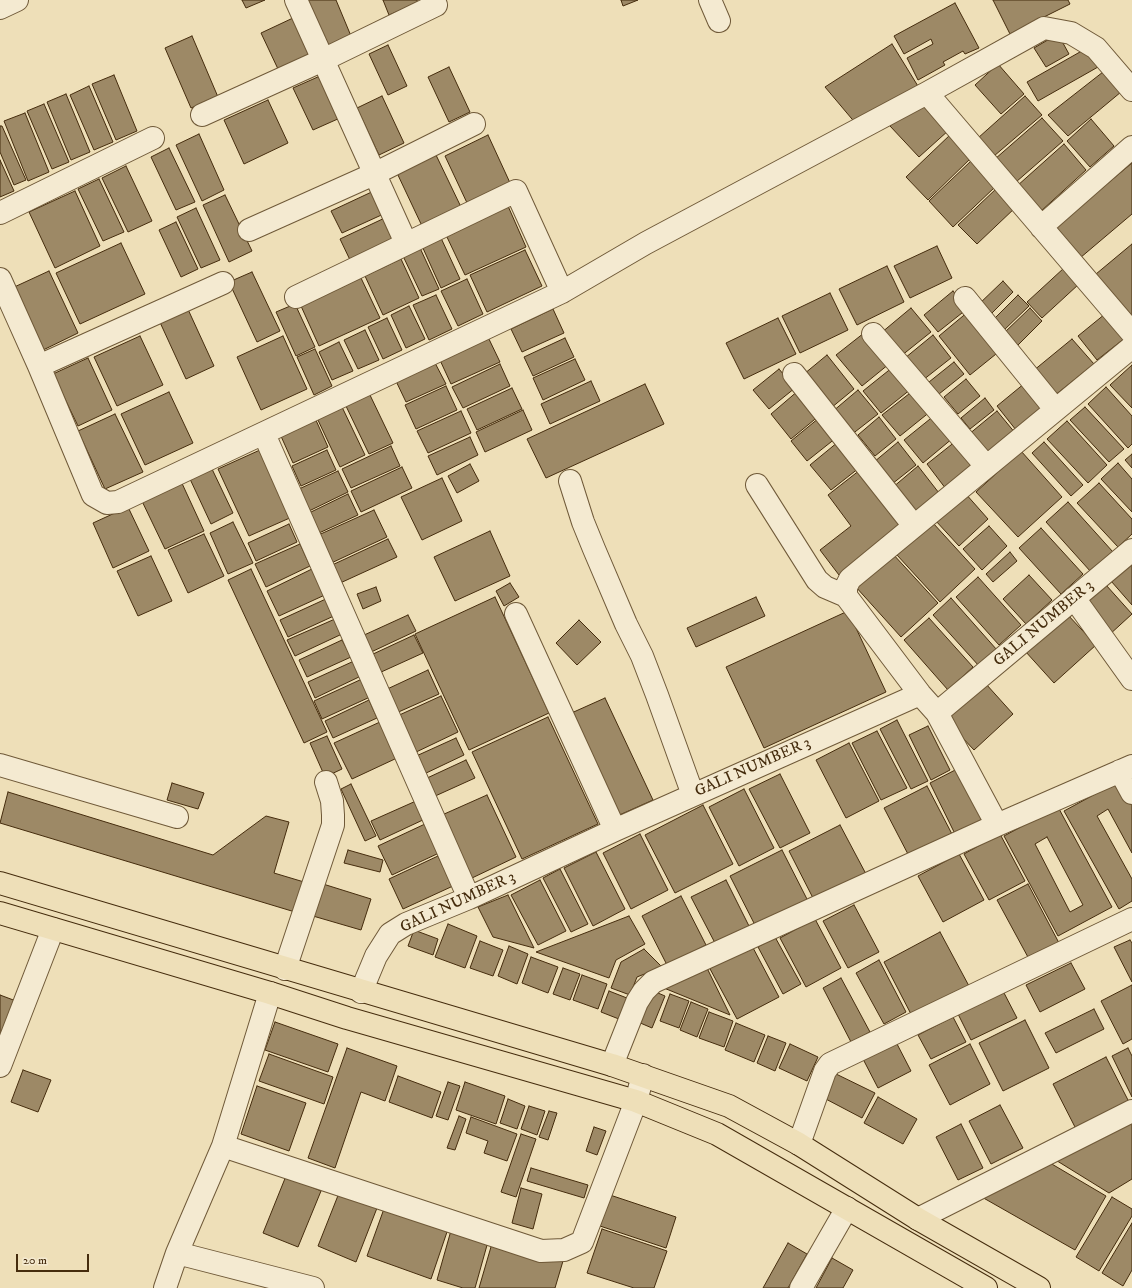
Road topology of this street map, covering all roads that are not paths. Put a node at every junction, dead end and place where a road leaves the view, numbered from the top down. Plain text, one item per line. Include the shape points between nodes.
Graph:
1 (17, 0) edge
2 (296, 0) edge
3 (710, 0) edge
4 (436, 5) dead end
5 (0, 8) edge
6 (719, 21) dead end
7 (323, 60) junction
8 (1132, 90) edge
9 (927, 93) junction
10 (202, 115) dead end
11 (474, 124) dead end
12 (153, 138) dead end
13 (1132, 147) edge
14 (374, 174) junction
15 (0, 213) edge
16 (1041, 227) junction
17 (249, 230) dead end
18 (406, 243) junction
19 (0, 279) edge
20 (223, 283) dead end
21 (562, 292) junction
22 (296, 297) dead end
23 (965, 298) dead end
24 (1132, 333) edge
25 (873, 334) dead end
26 (1132, 346) edge
27 (39, 366) junction
28 (794, 374) dead end
29 (1055, 410) junction
30 (264, 434) junction
31 (986, 466) junction
32 (570, 481) dead end
33 (757, 484) dead end
34 (914, 526) junction
35 (1132, 550) edge
36 (846, 596) junction
37 (1074, 598) junction
38 (516, 614) dead end
39 (1132, 679) edge
40 (920, 694) junction
41 (937, 713) junction
42 (0, 765) edge
43 (1126, 768) edge
44 (326, 782) dead end
45 (1132, 794) edge
46 (693, 795) junction
47 (176, 817) dead end
48 (997, 825) junction
49 (615, 830) junction
50 (0, 883) edge
51 (469, 898) junction
52 (0, 913) edge
53 (1132, 919) edge
54 (53, 928) junction
55 (285, 969) junction
56 (361, 992) junction
57 (270, 993) junction
58 (612, 1065) junction
59 (0, 1066) edge
60 (643, 1075) junction
61 (636, 1101) junction
62 (1132, 1110) edge
63 (799, 1144) junction
64 (222, 1146) junction
65 (847, 1208) junction
66 (918, 1219) junction
67 (177, 1253) junction
68 (165, 1288) edge
69 (313, 1288) edge
70 (801, 1288) edge
71 (986, 1288) edge
72 (1039, 1288) edge

1 - 5 street
2 - 7 street
3 - 6 street
4 - 7 street
7 - 10 street
7 - 14 street
8 - 9 street via 1096,48 1072,33 1044,28
9 - 16 street
9 - 21 street via 646,243
11 - 14 street
12 - 15 street
13 - 16 street
14 - 17 street
14 - 18 street
16 - 24 street
18 - 21 street via 516,192
18 - 22 street
19 - 27 street
20 - 27 street
21 - 30 street
23 - 29 street
25 - 31 street
26 - 29 street
27 - 30 street via 93,496 107,503 118,502
28 - 34 street
29 - 31 street
30 - 51 street
31 - 34 street
32 - 46 street via 591,542 642,656
33 - 36 street via 816,580
34 - 36 street via 850,579 846,587
35 - 37 street, GALI NUMBER 3
36 - 40 street
37 - 39 street
37 - 41 street, GALI NUMBER 3
38 - 49 street
40 - 41 street
40 - 46 street, GALI NUMBER 3
41 - 48 street
42 - 47 street
43 - 45 street
43 - 48 street
44 - 55 street via 332,801 333,826
46 - 49 street, GALI NUMBER 3
48 - 58 street via 653,982 637,1002
49 - 51 street, GALI NUMBER 3
50 - 55 main road
51 - 56 street, GALI NUMBER 3 via 406,924 390,934 376,956
52 - 54 main road
53 - 63 street via 830,1064 825,1071
54 - 57 main road
54 - 59 street
55 - 56 main road
56 - 58 main road
57 - 61 main road via 347,1018
57 - 64 street
58 - 60 main road
60 - 61 street
60 - 63 main road via 730,1106
61 - 64 street via 582,1242 564,1250 541,1251
61 - 65 main road via 717,1134
62 - 66 street
63 - 66 main road
64 - 67 street
65 - 70 street
65 - 71 main road
66 - 72 main road
67 - 68 street
67 - 69 street

